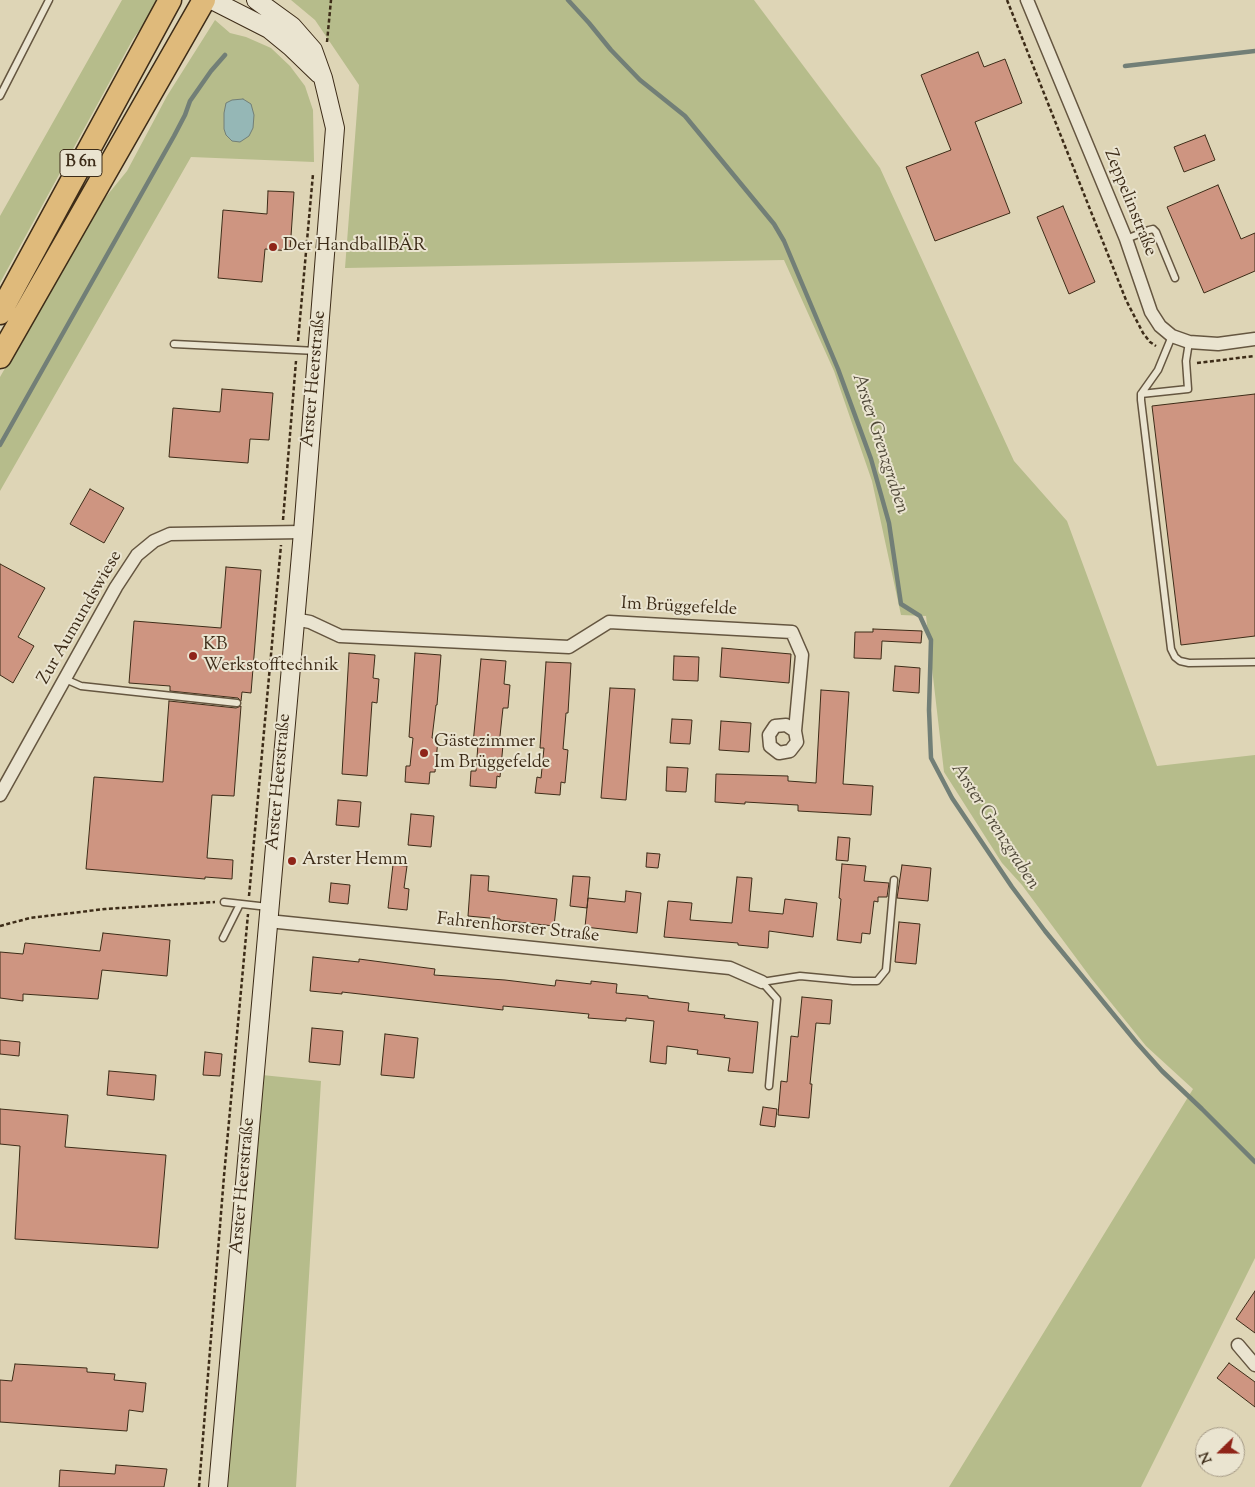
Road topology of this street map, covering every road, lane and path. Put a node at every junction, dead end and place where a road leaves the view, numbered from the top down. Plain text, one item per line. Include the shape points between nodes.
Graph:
1 (49, 0) edge
2 (170, 0) edge
3 (204, 0) edge
4 (212, 0) edge
5 (256, 0) edge
6 (1027, 0) edge
7 (323, 78) junction
8 (0, 96) edge
9 (314, 167) dead end
10 (1126, 239) junction
11 (1175, 278) dead end
12 (0, 313) edge
13 (1172, 336) junction
14 (1255, 339) edge
15 (1189, 342) junction
16 (174, 344) dead end
17 (297, 350) junction
18 (317, 350) junction
19 (0, 357) edge
20 (1141, 394) junction
21 (282, 532) junction
22 (303, 532) junction
23 (294, 620) junction
24 (1255, 662) edge
25 (65, 679) junction
26 (237, 703) dead end
27 (796, 731) dead end
28 (3, 782) edge
29 (0, 795) edge
30 (894, 880) dead end
31 (224, 902) joint
32 (240, 904) junction
33 (249, 906) junction
34 (268, 914) junction
35 (0, 926) edge
36 (222, 938) dead end
37 (762, 982) junction
38 (769, 1086) dead end
39 (1238, 1345) dead end
40 (1255, 1365) edge
41 (199, 1487) edge
42 (218, 1487) edge

1 - 8 lane
2 - 12 highway, B 6n
3 - 19 highway, B 6n
4 - 7 street via 269,29
5 - 7 street, Arster Heerstraße via 292,26 313,50
6 - 10 street, Zeppelinstraße
7 - 18 street, Arster Heerstraße via 335,128
9 - 17 path
10 - 11 lane via 1153,229
10 - 13 street, Zeppelinstraße via 1151,312
13 - 15 street, Zeppelinstraße
13 - 20 lane via 1158,370
14 - 15 street, Zeppelinstraße via 1218,344
15 - 20 lane via 1186,361 1188,389
16 - 17 lane
17 - 18 lane
17 - 21 path
18 - 22 street, Arster Heerstraße
20 - 24 lane via 1171,649 1180,661 1189,663
21 - 22 street, Zur Aumundswiese
21 - 25 street, Zur Aumundswiese via 170,534 154,541 136,555
21 - 33 path
22 - 23 street, Arster Heerstraße
23 - 27 street, Im Brüggefelde via 310,622 340,636 569,647 609,622 792,632 802,655
23 - 34 street, Arster Heerstraße
25 - 26 lane via 81,686
25 - 28 street, Zur Aumundswiese
28 - 29 street, Zur Aumundswiese
30 - 37 lane via 886,970 877,980 800,976
31 - 32 lane
31 - 35 path via 105,909 30,918
32 - 33 lane
32 - 36 lane
33 - 34 lane
33 - 41 path
34 - 37 street, Fahrenhorster Straße via 730,968
34 - 42 street, Arster Heerstraße
37 - 38 lane via 777,999
39 - 40 street

